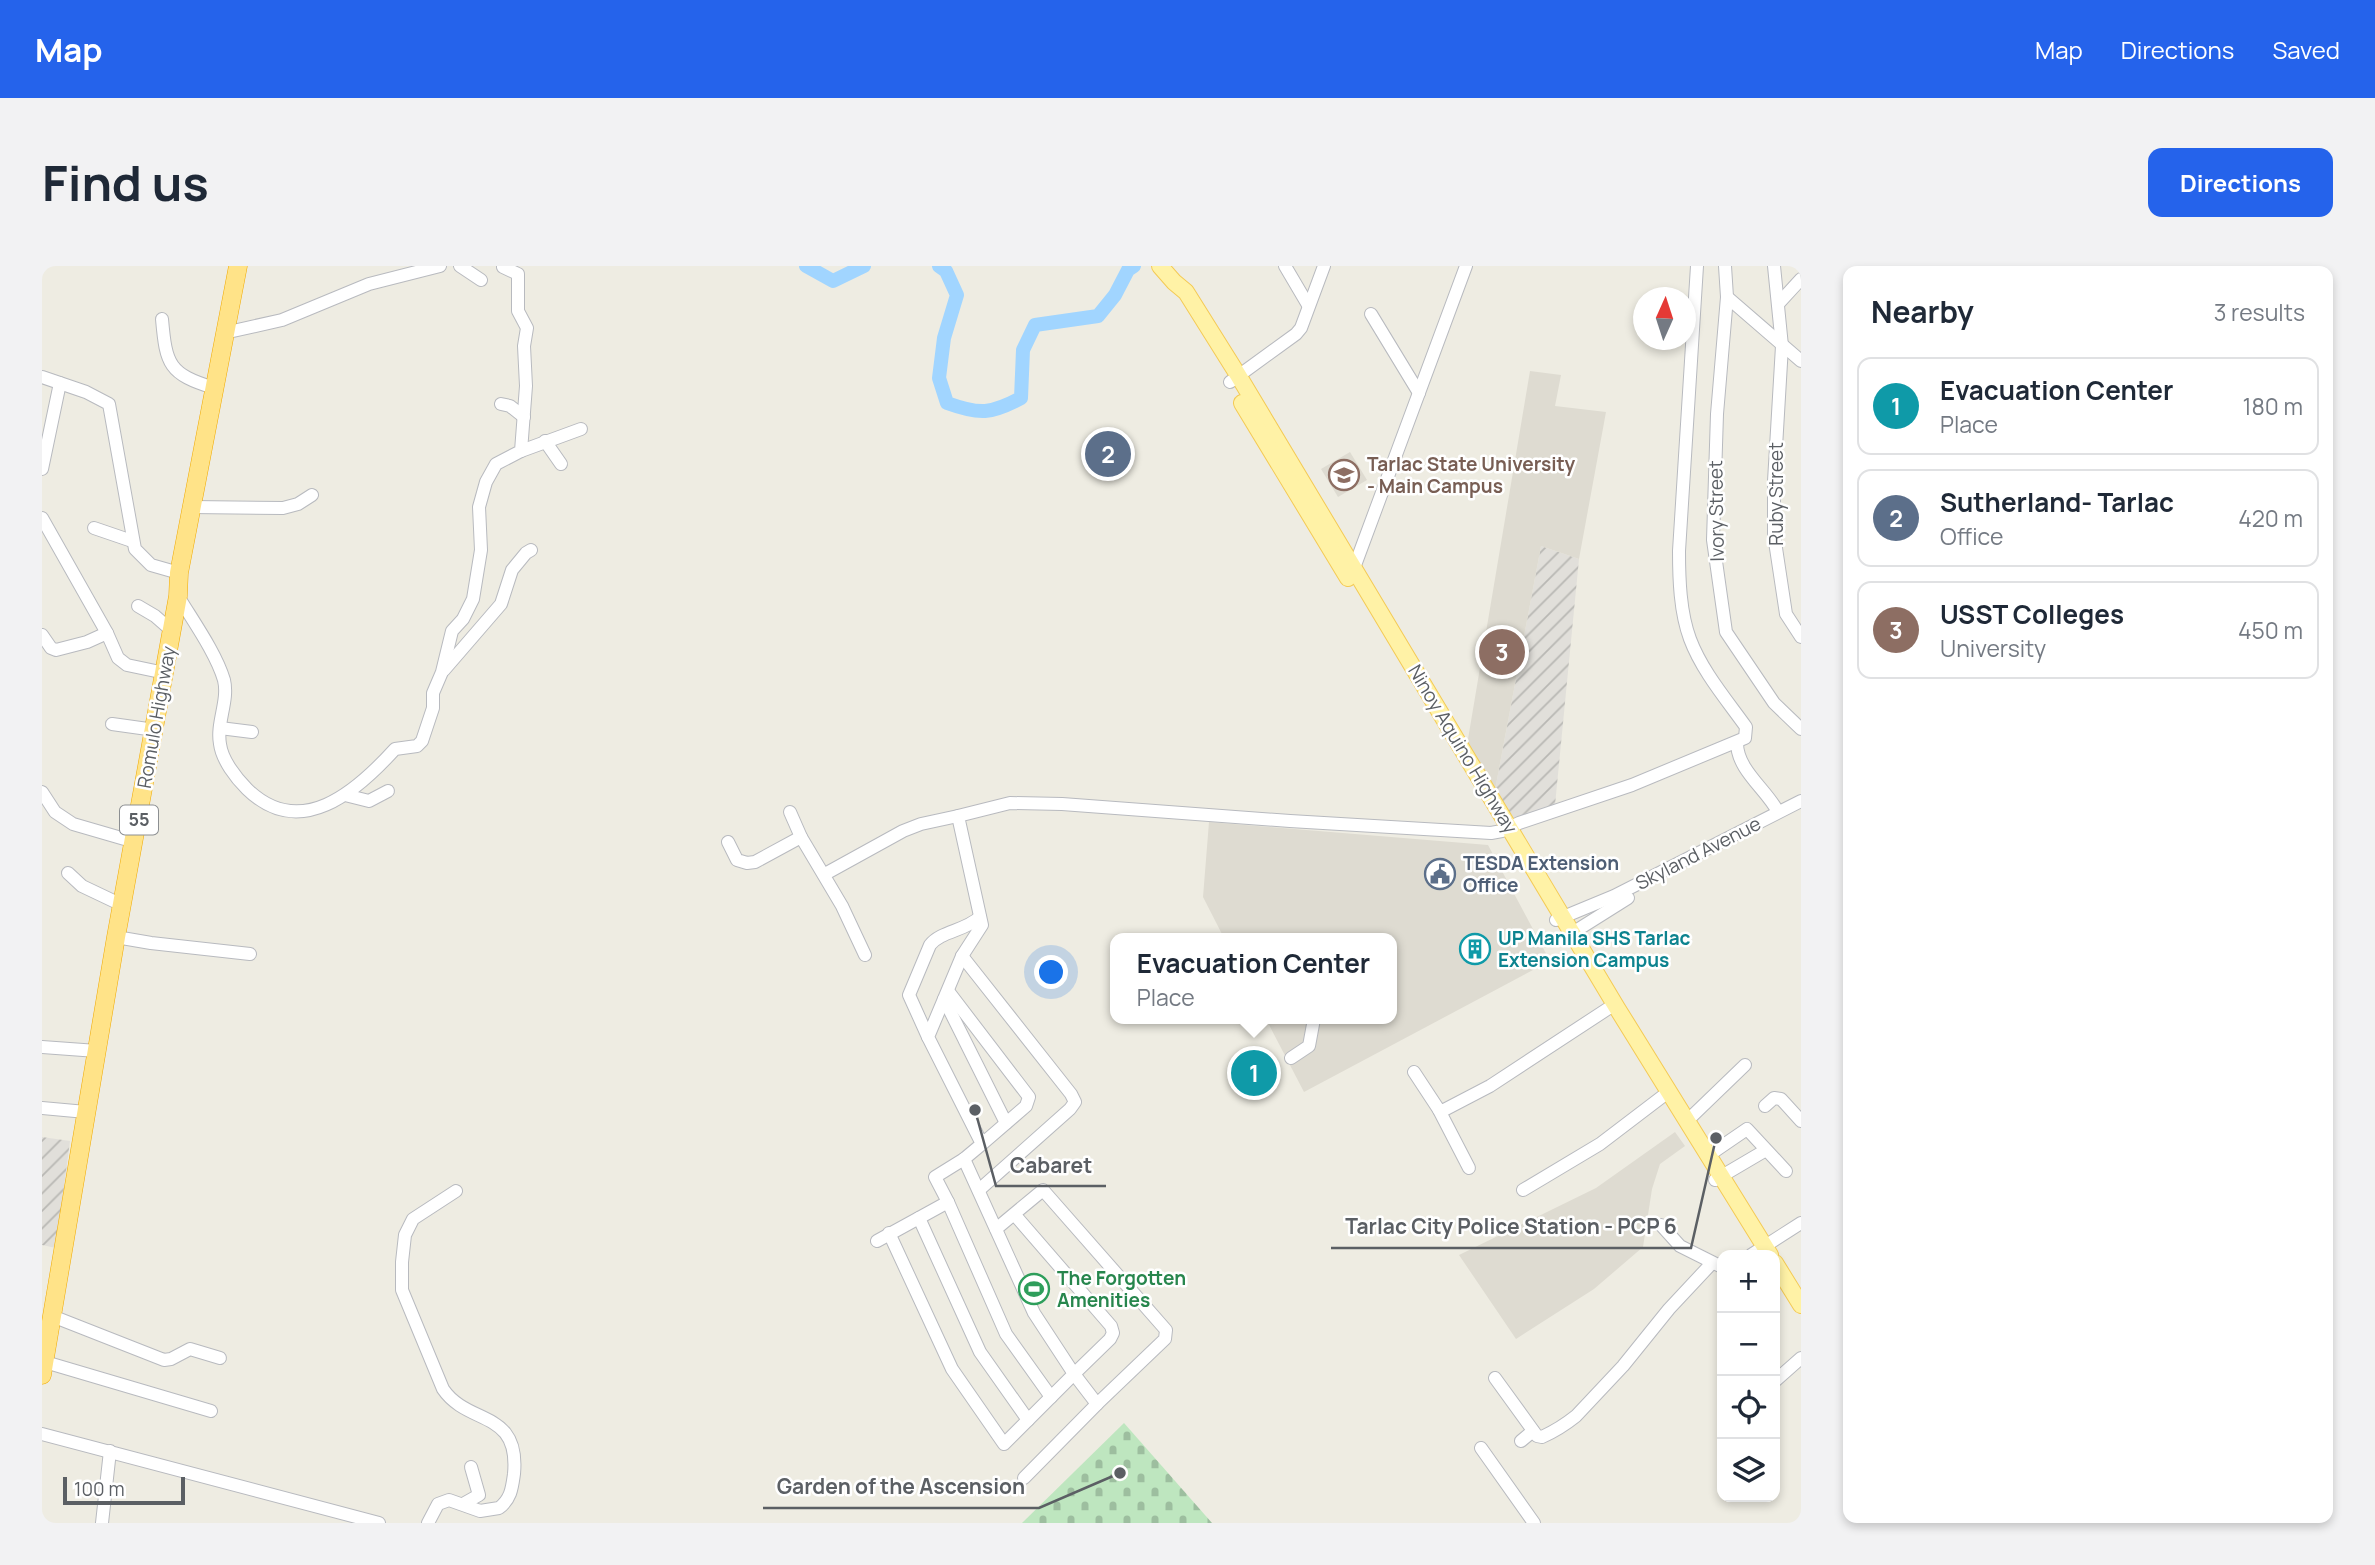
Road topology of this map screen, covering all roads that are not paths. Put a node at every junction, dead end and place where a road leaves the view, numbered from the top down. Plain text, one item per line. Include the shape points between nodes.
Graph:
1 (238, 266) edge
2 (440, 266) edge
3 (460, 266) edge
4 (1285, 266) edge
5 (1324, 266) edge
6 (1466, 266) edge
7 (1697, 266) edge
8 (1725, 266) edge
9 (1774, 266) edge
10 (503, 267) edge
11 (1167, 274) edge
12 (1801, 279) edge
13 (481, 280) dead end
14 (1727, 297) junction
15 (1779, 303) junction
16 (1308, 305) junction
17 (1371, 314) dead end
18 (162, 319) dead end
19 (225, 333) junction
20 (1782, 346) junction
21 (1799, 356) edge
22 (42, 377) edge
23 (1234, 379) junction
24 (60, 383) junction
25 (214, 388) junction
26 (1419, 393) junction
27 (501, 404) dead end
28 (524, 417) junction
29 (582, 429) dead end
30 (545, 441) junction
31 (521, 451) junction
32 (561, 464) dead end
33 (42, 468) edge
34 (312, 495) dead end
35 (191, 507) junction
36 (42, 518) edge
37 (94, 528) dead end
38 (132, 541) junction
39 (531, 550) dead end
40 (179, 573) junction
41 (1356, 579) junction
42 (178, 596) junction
43 (138, 606) dead end
44 (171, 630) junction
45 (107, 633) junction
46 (42, 635) edge
47 (1801, 637) edge
48 (47, 653) edge
49 (442, 672) junction
50 (165, 673) junction
51 (112, 724) dead end
52 (220, 728) junction
53 (1801, 729) edge
54 (155, 730) junction
55 (252, 732) dead end
56 (1737, 743) junction
57 (388, 791) dead end
58 (42, 792) edge
59 (345, 795) junction
60 (1801, 801) edge
61 (1801, 808) edge
62 (790, 812) dead end
63 (1778, 812) junction
64 (958, 816) junction
65 (1506, 829) junction
66 (801, 837) junction
67 (135, 842) junction
68 (728, 842) dead end
69 (68, 873) dead end
70 (825, 874) junction
71 (122, 905) junction
72 (980, 917) junction
73 (1560, 918) junction
74 (962, 929) junction
75 (1570, 935) junction
76 (116, 937) junction
77 (965, 950) junction
78 (250, 954) dead end
79 (865, 955) dead end
80 (946, 995) junction
81 (1611, 1007) junction
82 (1313, 1024) edge
83 (928, 1037) junction
84 (42, 1047) edge
85 (97, 1051) junction
86 (1292, 1058) dead end
87 (1745, 1065) dead end
88 (1414, 1072) dead end
89 (1663, 1096) junction
90 (1765, 1106) dead end
91 (42, 1108) edge
92 (1439, 1110) junction
93 (86, 1112) junction
94 (1688, 1120) junction
95 (1801, 1121) edge
96 (1006, 1123) junction
97 (982, 1144) junction
98 (1766, 1150) junction
99 (1709, 1156) junction
100 (964, 1159) junction
101 (1469, 1168) dead end
102 (1786, 1171) dead end
103 (1718, 1178) junction
104 (979, 1190) junction
105 (1523, 1190) dead end
106 (456, 1191) dead end
107 (948, 1202) junction
108 (1014, 1214) junction
109 (919, 1218) junction
110 (1801, 1223) edge
111 (1661, 1225) dead end
112 (996, 1228) junction
113 (889, 1233) junction
114 (877, 1241) dead end
115 (1759, 1250) edge
116 (1763, 1250) edge
117 (1717, 1265) edge
118 (1780, 1271) edge
119 (1780, 1286) edge
120 (1801, 1305) edge
121 (52, 1316) junction
122 (1801, 1319) edge
123 (219, 1358) dead end
124 (1801, 1358) edge
125 (43, 1369) edge
126 (1074, 1374) junction
127 (1780, 1377) edge
128 (1495, 1378) dead end
129 (1051, 1397) junction
130 (1097, 1405) junction
131 (211, 1411) dead end
132 (1028, 1420) junction
133 (1534, 1431) junction
134 (42, 1434) edge
135 (1521, 1441) dead end
136 (1481, 1448) dead end
137 (110, 1451) junction
138 (471, 1467) dead end
139 (1024, 1478) dead end
140 (463, 1504) junction
141 (348, 1519) edge
142 (102, 1523) edge
143 (379, 1523) edge
144 (428, 1523) edge
145 (1534, 1523) edge

1 - 19 highway, Romulo Highway / 55
2 - 19 street via 369,284 282,320
3 - 13 street
4 - 16 street
5 - 16 street
6 - 26 street
7 - 56 street via 1679,551 1681,584 1692,644 1746,727 1745,738
8 - 14 street, Ivory Street
9 - 15 street, Ruby Street
10 - 28 street via 518,274 518,311 527,328
11 - 23 main road, Ninoy Aquino Highway
12 - 15 street
14 - 20 street
14 - 53 street, Ivory Street via 1713,541 1726,632 1780,711
15 - 20 street, Ruby Street
16 - 23 street via 1296,334
17 - 26 street
18 - 25 street via 168,360 189,380
19 - 25 highway, Romulo Highway / 55
20 - 21 street
20 - 47 street, Ruby Street via 1774,536 1786,614
22 - 24 street
23 - 41 main road, Ninoy Aquino Highway
24 - 33 street
24 - 38 street via 109,404 112,410
25 - 35 highway, Romulo Highway / 55
26 - 41 street
27 - 28 street
28 - 31 street
29 - 30 street
30 - 31 street
30 - 32 street
31 - 49 street via 496,464 486,482 479,507 481,550 473,599 452,631
34 - 35 street via 283,508
35 - 40 highway, Romulo Highway / 55
36 - 45 street
37 - 38 street
38 - 40 street via 152,565
39 - 49 street via 512,570 501,604
40 - 42 highway, Romulo Highway / 55
41 - 65 main road, Ninoy Aquino Highway
42 - 44 highway, Romulo Highway / 55
42 - 52 street via 225,684
43 - 44 street
44 - 50 highway, Romulo Highway / 55
45 - 48 street
45 - 50 street via 122,662
46 - 48 street
49 - 59 street via 422,741 414,748 395,749
50 - 54 highway, Romulo Highway / 55
51 - 54 street
52 - 55 street
52 - 59 street via 220,745 236,778 258,800 278,810 302,811 322,808
54 - 67 highway, Romulo Highway / 55
56 - 63 street via 1743,762
56 - 65 street
57 - 59 street via 369,801
58 - 67 street via 55,812 73,824
60 - 63 street, Skyland Avenue
61 - 75 street, Skyland Avenue via 1621,901
62 - 66 street
63 - 73 street, Skyland Avenue via 1614,896
64 - 65 street via 1010,803 1062,804 1491,833
64 - 70 street via 912,827
64 - 72 street
65 - 73 main road, Ninoy Aquino Highway
66 - 68 street via 747,863 737,860
66 - 70 street
67 - 71 highway, Romulo Highway / 55
69 - 71 street via 82,886
70 - 79 street
71 - 76 highway, Romulo Highway / 55
72 - 74 street
72 - 77 street via 981,929
73 - 75 main road, Ninoy Aquino Highway
74 - 77 street
74 - 83 street via 931,942 909,992
75 - 81 main road, Ninoy Aquino Highway
76 - 78 street
76 - 85 highway, Romulo Highway / 55
77 - 80 street
77 - 104 street via 1075,1102
80 - 83 street
80 - 96 street
80 - 96 street via 1029,1097 1026,1106
81 - 89 main road, Ninoy Aquino Highway
81 - 92 street via 1490,1086
81 - 94 main road, Ninoy Aquino Highway
82 - 86 street via 1309,1046
83 - 97 street
84 - 85 street
85 - 93 highway, Romulo Highway / 55
87 - 94 street
88 - 92 street
89 - 103 main road, Ninoy Aquino Highway
89 - 105 street via 1600,1144
90 - 95 street via 1774,1098 1781,1099
91 - 93 street
92 - 101 street
93 - 121 highway, Romulo Highway / 55
94 - 99 main road, Ninoy Aquino Highway
96 - 97 street
97 - 100 street
98 - 99 street via 1747,1129
98 - 102 street
98 - 103 street
99 - 103 main road, Ninoy Aquino Highway
100 - 104 street
100 - 107 street via 935,1177
103 - 115 main road, Ninoy Aquino Highway
104 - 112 street
106 - 140 street via 411,1221 404,1238 401,1286 447,1394 495,1424 514,1449 512,1490 503,1505 484,1511
107 - 109 street
107 - 129 street via 1006,1334
108 - 112 street
108 - 126 street via 1112,1330 1110,1339
108 - 130 street via 1043,1190 1166,1329 1165,1339
109 - 113 street
109 - 132 street via 980,1352
110 - 116 street
111 - 117 street via 1680,1246
112 - 126 street via 1034,1314
113 - 114 street
113 - 132 street via 952,1369 1000,1448
117 - 133 street via 1669,1309 1576,1416 1542,1437
118 - 120 main road
119 - 122 main road
121 - 123 street via 164,1360 190,1349
121 - 125 highway, Romulo Highway / 55
124 - 127 street
125 - 131 street
126 - 129 street
126 - 130 street
128 - 133 street
129 - 132 street
130 - 139 street
133 - 135 street
134 - 137 street
136 - 145 street
137 - 141 street
137 - 142 street
138 - 140 street via 479,1496
140 - 144 street via 440,1502
141 - 143 street

